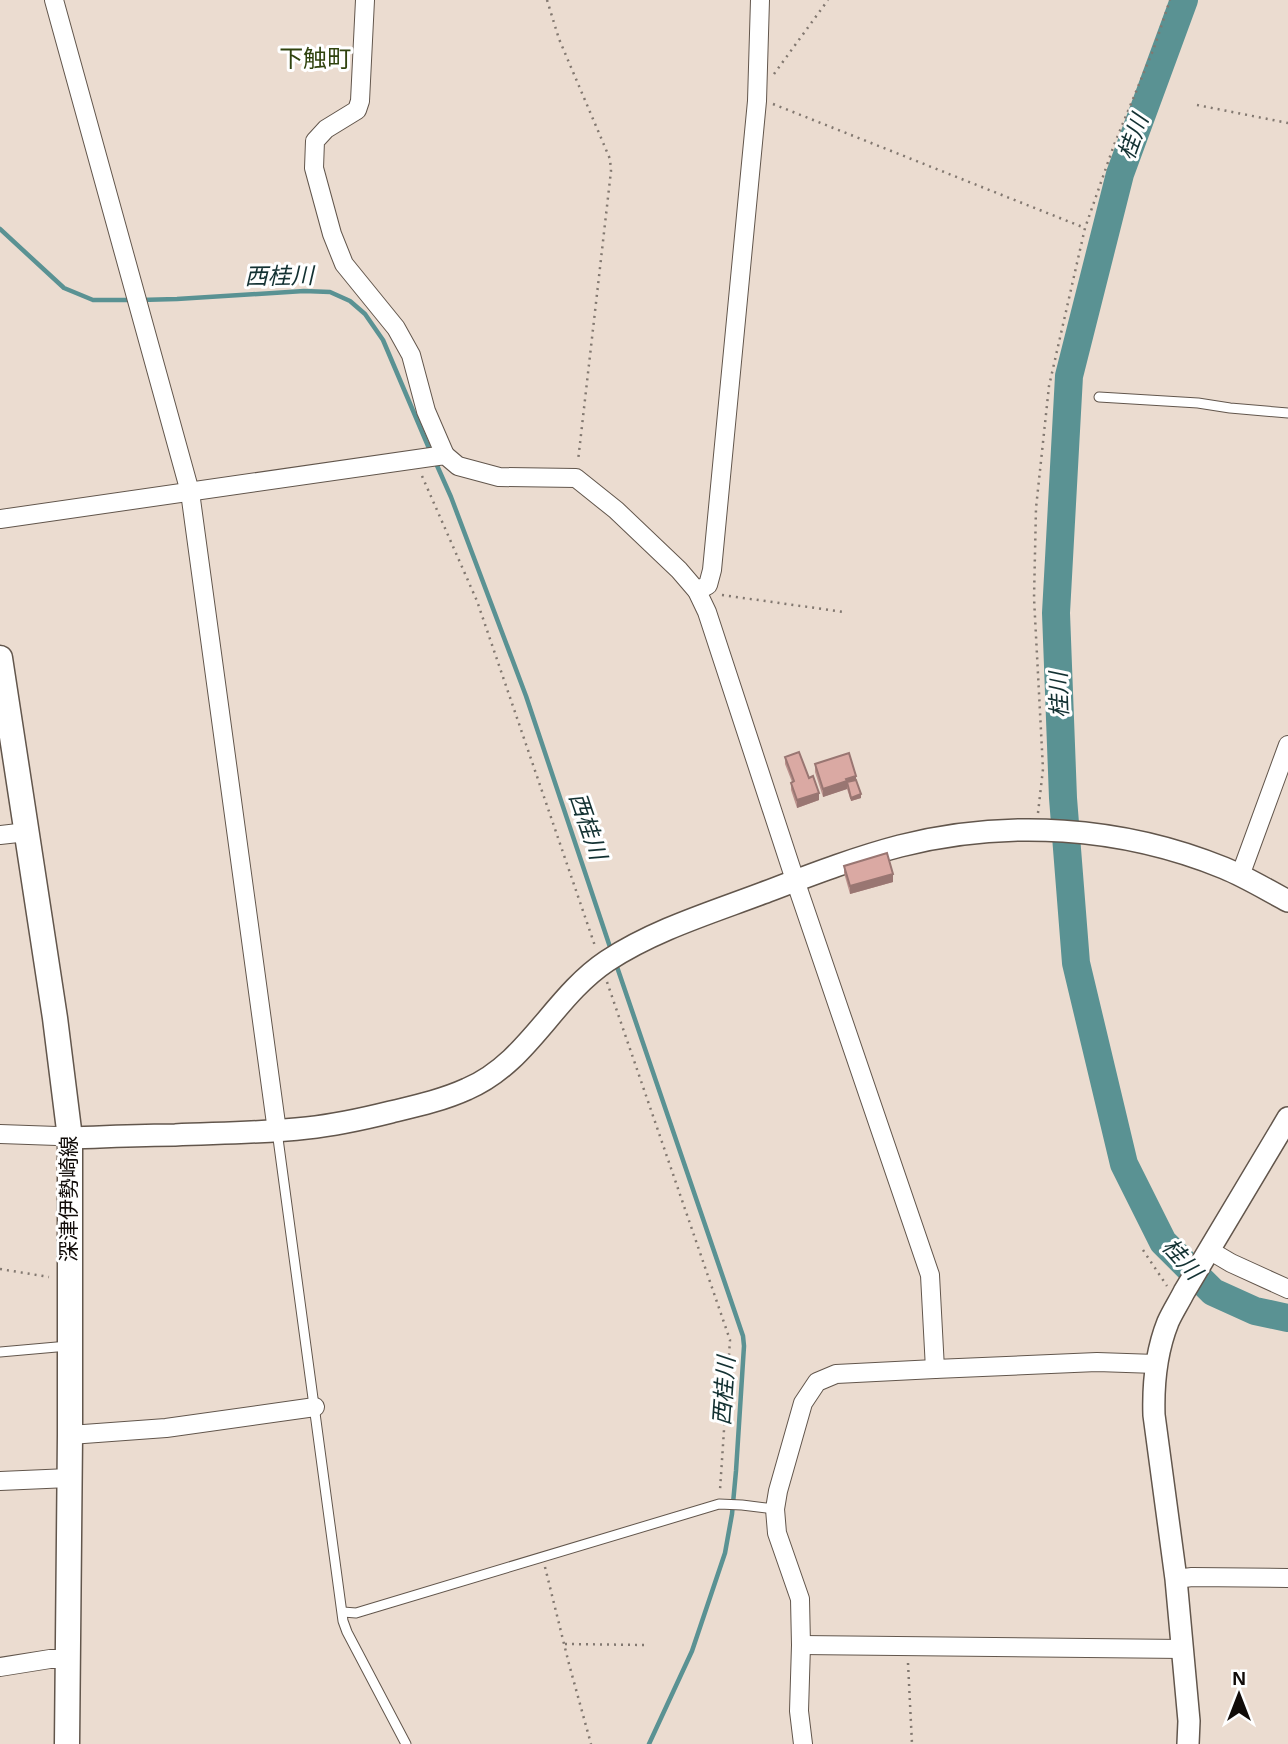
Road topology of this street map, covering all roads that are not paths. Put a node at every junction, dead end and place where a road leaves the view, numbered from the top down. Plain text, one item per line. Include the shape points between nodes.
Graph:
1 (54, 0) edge
2 (365, 0) edge
3 (760, 0) edge
4 (1099, 397) dead end
5 (1288, 413) edge
6 (431, 457) junction
7 (190, 492) junction
8 (0, 519) edge
9 (697, 591) junction
10 (0, 658) edge
11 (1288, 745) edge
12 (26, 832) junction
13 (0, 835) edge
14 (1240, 876) junction
15 (795, 880) junction
16 (1288, 901) edge
17 (1288, 1118) edge
18 (277, 1131) junction
19 (0, 1133) edge
20 (70, 1138) junction
21 (1208, 1253) junction
22 (1288, 1289) edge
23 (69, 1346) junction
24 (0, 1352) edge
25 (1156, 1364) junction
26 (935, 1369) junction
27 (315, 1407) junction
28 (70, 1435) junction
29 (69, 1478) junction
30 (0, 1481) edge
31 (775, 1509) junction
32 (1288, 1578) edge
33 (1176, 1579) junction
34 (343, 1612) junction
35 (801, 1645) junction
36 (1183, 1648) junction
37 (67, 1659) junction
38 (0, 1667) edge
39 (67, 1744) edge
40 (406, 1744) edge
41 (803, 1744) edge
42 (1188, 1744) edge

1 - 7 street
2 - 6 street via 360,101 357,110 315,141 314,167 344,264 396,328 411,355 426,411
3 - 9 street via 757,95 712,570 708,585
4 - 5 lane
6 - 7 street
6 - 9 street via 499,477 576,478 616,510
7 - 8 street
7 - 18 street
9 - 15 street
10 - 12 main road, 深津伊勢崎線
11 - 14 street
12 - 13 street
12 - 20 main road, 深津伊勢崎線
14 - 15 street via 1175,851 1042,829 987,830 936,838
14 - 16 street
15 - 18 street via 672,927 610,959 577,987 515,1056 482,1082 410,1108 334,1125
15 - 26 street via 930,1275
17 - 21 street
18 - 20 street
18 - 27 lane
19 - 20 street
20 - 23 main road, 深津伊勢崎線
21 - 22 street
21 - 25 street via 1169,1321
23 - 24 lane
23 - 28 main road, 深津伊勢崎線
25 - 26 street
25 - 33 street via 1154,1415
26 - 31 street via 836,1374 817,1382 803,1403
27 - 28 street
27 - 34 lane
28 - 29 main road, 深津伊勢崎線
29 - 30 street
29 - 37 main road, 深津伊勢崎線
31 - 34 lane via 722,1504 356,1613
31 - 35 street via 777,1533 800,1599
32 - 33 street
33 - 36 street
34 - 40 lane via 348,1632
35 - 36 street
35 - 41 street
36 - 42 street
37 - 38 street
37 - 39 main road, 深津伊勢崎線

